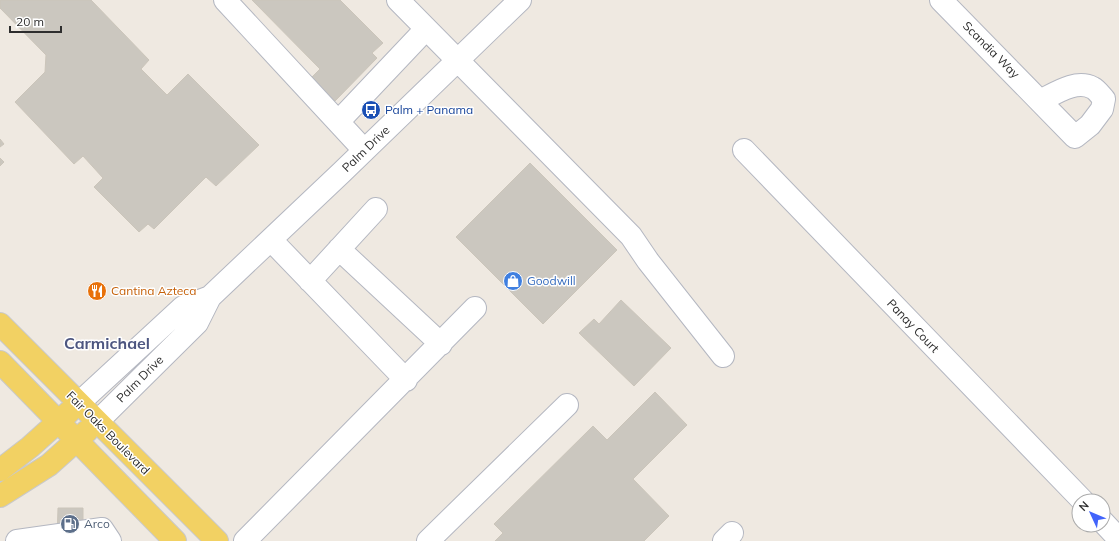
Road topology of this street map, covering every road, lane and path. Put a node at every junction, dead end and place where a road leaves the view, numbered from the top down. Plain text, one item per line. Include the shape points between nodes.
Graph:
1 (225, 0) edge
2 (398, 0) edge
3 (520, 0) edge
4 (941, 0) edge
5 (426, 28) junction
6 (458, 61) junction
7 (1040, 101) dead end
8 (338, 122) junction
9 (364, 150) junction
10 (744, 150) dead end
11 (376, 209) dead end
12 (271, 240) junction
13 (339, 249) junction
14 (310, 281) junction
15 (210, 297) junction
16 (475, 308) dead end
17 (0, 324) edge
18 (441, 344) junction
19 (723, 356) dead end
20 (0, 362) edge
21 (406, 380) junction
22 (79, 403) junction
23 (567, 405) dead end
24 (58, 422) junction
25 (97, 422) junction
26 (77, 441) junction
27 (0, 470) edge
28 (1074, 493) edge
29 (0, 496) edge
30 (1111, 530) edge
31 (0, 537) edge
32 (1119, 539) edge
33 (172, 540) edge
34 (6, 541) edge
35 (17, 541) edge
36 (110, 541) edge
37 (217, 541) edge
38 (245, 541) edge
39 (428, 541) edge

1 - 8 street
2 - 5 street
3 - 6 street, Palm Drive
4 - 7 street, Scandia Way
5 - 6 street
5 - 8 street
6 - 9 street, Palm Drive
6 - 19 street via 631,236
8 - 9 street
9 - 12 street, Palm Drive
10 - 28 street, Panay Court
11 - 13 street
12 - 14 street
12 - 15 street, Palm Drive
13 - 14 street
13 - 18 street
14 - 21 street
15 - 22 street, Palm Drive via 183,307
15 - 25 street, Palm Drive via 197,323
16 - 18 street
17 - 22 main road, Fair Oaks Boulevard
18 - 21 street
20 - 24 main road
21 - 38 street
22 - 24 main road, Palm Drive
22 - 25 main road, Fair Oaks Boulevard
23 - 39 street
24 - 26 main road
24 - 27 main road, Palm Drive
25 - 26 main road
25 - 37 main road, Fair Oaks Boulevard
26 - 29 main road via 49,465
26 - 33 main road
30 - 32 street
31 - 34 street
35 - 36 street via 102,529

